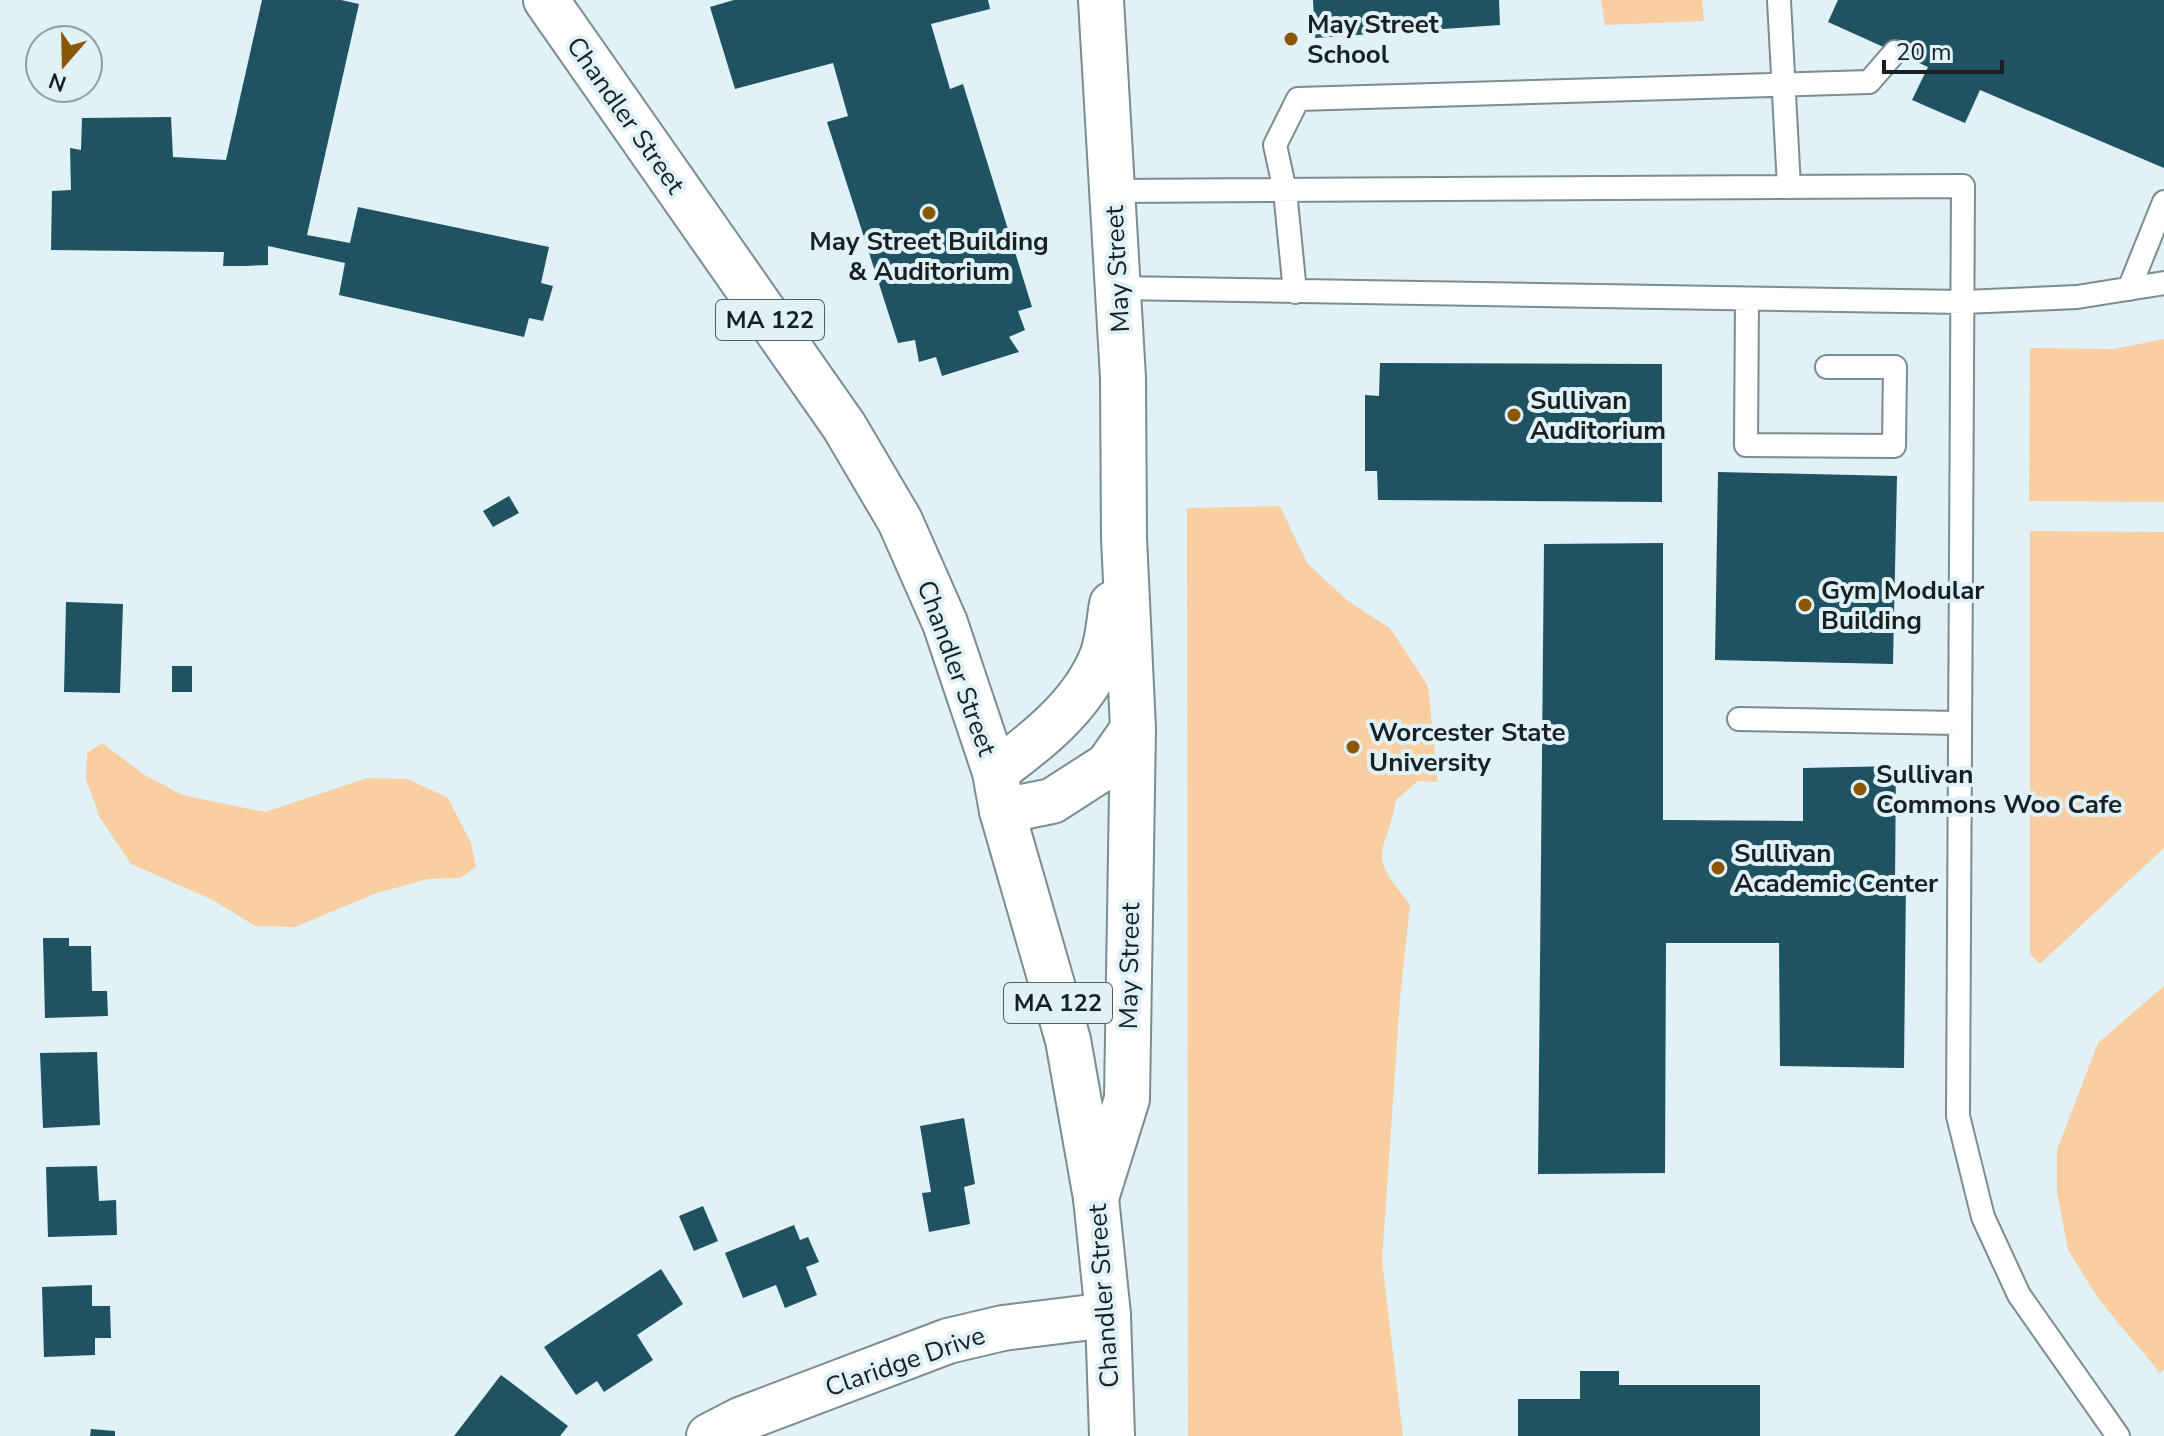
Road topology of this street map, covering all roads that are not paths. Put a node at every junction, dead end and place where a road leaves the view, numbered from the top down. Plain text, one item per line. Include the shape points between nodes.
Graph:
1 (546, 0) edge
2 (1101, 0) edge
3 (1779, 0) edge
4 (1895, 52) dead end
5 (1785, 82) junction
6 (1789, 187) junction
7 (1113, 191) junction
8 (1285, 191) junction
9 (2164, 202) edge
10 (2164, 283) edge
11 (1118, 288) junction
12 (2129, 289) junction
13 (1295, 292) junction
14 (1747, 299) junction
15 (1964, 302) junction
16 (1827, 367) dead end
17 (1124, 538) junction
18 (1739, 719) dead end
19 (1958, 723) junction
20 (1133, 729) junction
21 (999, 792) junction
22 (1096, 1198) junction
23 (1108, 1315) junction
24 (709, 1436) edge
25 (1112, 1436) edge
26 (2118, 1436) edge

1 - 21 street, Chandler Street / MA 122 via 844,426 900,521 945,623
2 - 7 street, May Street
3 - 5 lane
4 - 5 lane via 1869,82
5 - 6 lane
5 - 8 lane via 1298,99 1275,145
6 - 8 lane
6 - 15 lane via 1963,186
7 - 8 lane
7 - 11 street, May Street
8 - 13 lane
9 - 12 lane
10 - 12 lane
11 - 13 lane
11 - 17 street, May Street
12 - 15 lane
13 - 14 lane
14 - 15 lane
14 - 16 lane via 1746,445 1894,446 1895,367
15 - 19 lane
17 - 20 street, May Street
17 - 21 street, May Street via 1101,658 1075,700
18 - 19 lane
19 - 26 lane via 1958,1116 1965,1153 1983,1217 2019,1295
20 - 21 street via 1108,765 1052,801
20 - 22 street, May Street via 1127,1099
21 - 22 street, Chandler Street / MA 122 via 1068,1040
22 - 23 street, Chandler Street / MA 122
23 - 24 street, Claridge Drive via 1003,1328 948,1341
23 - 25 street, Chandler Street / MA 122

